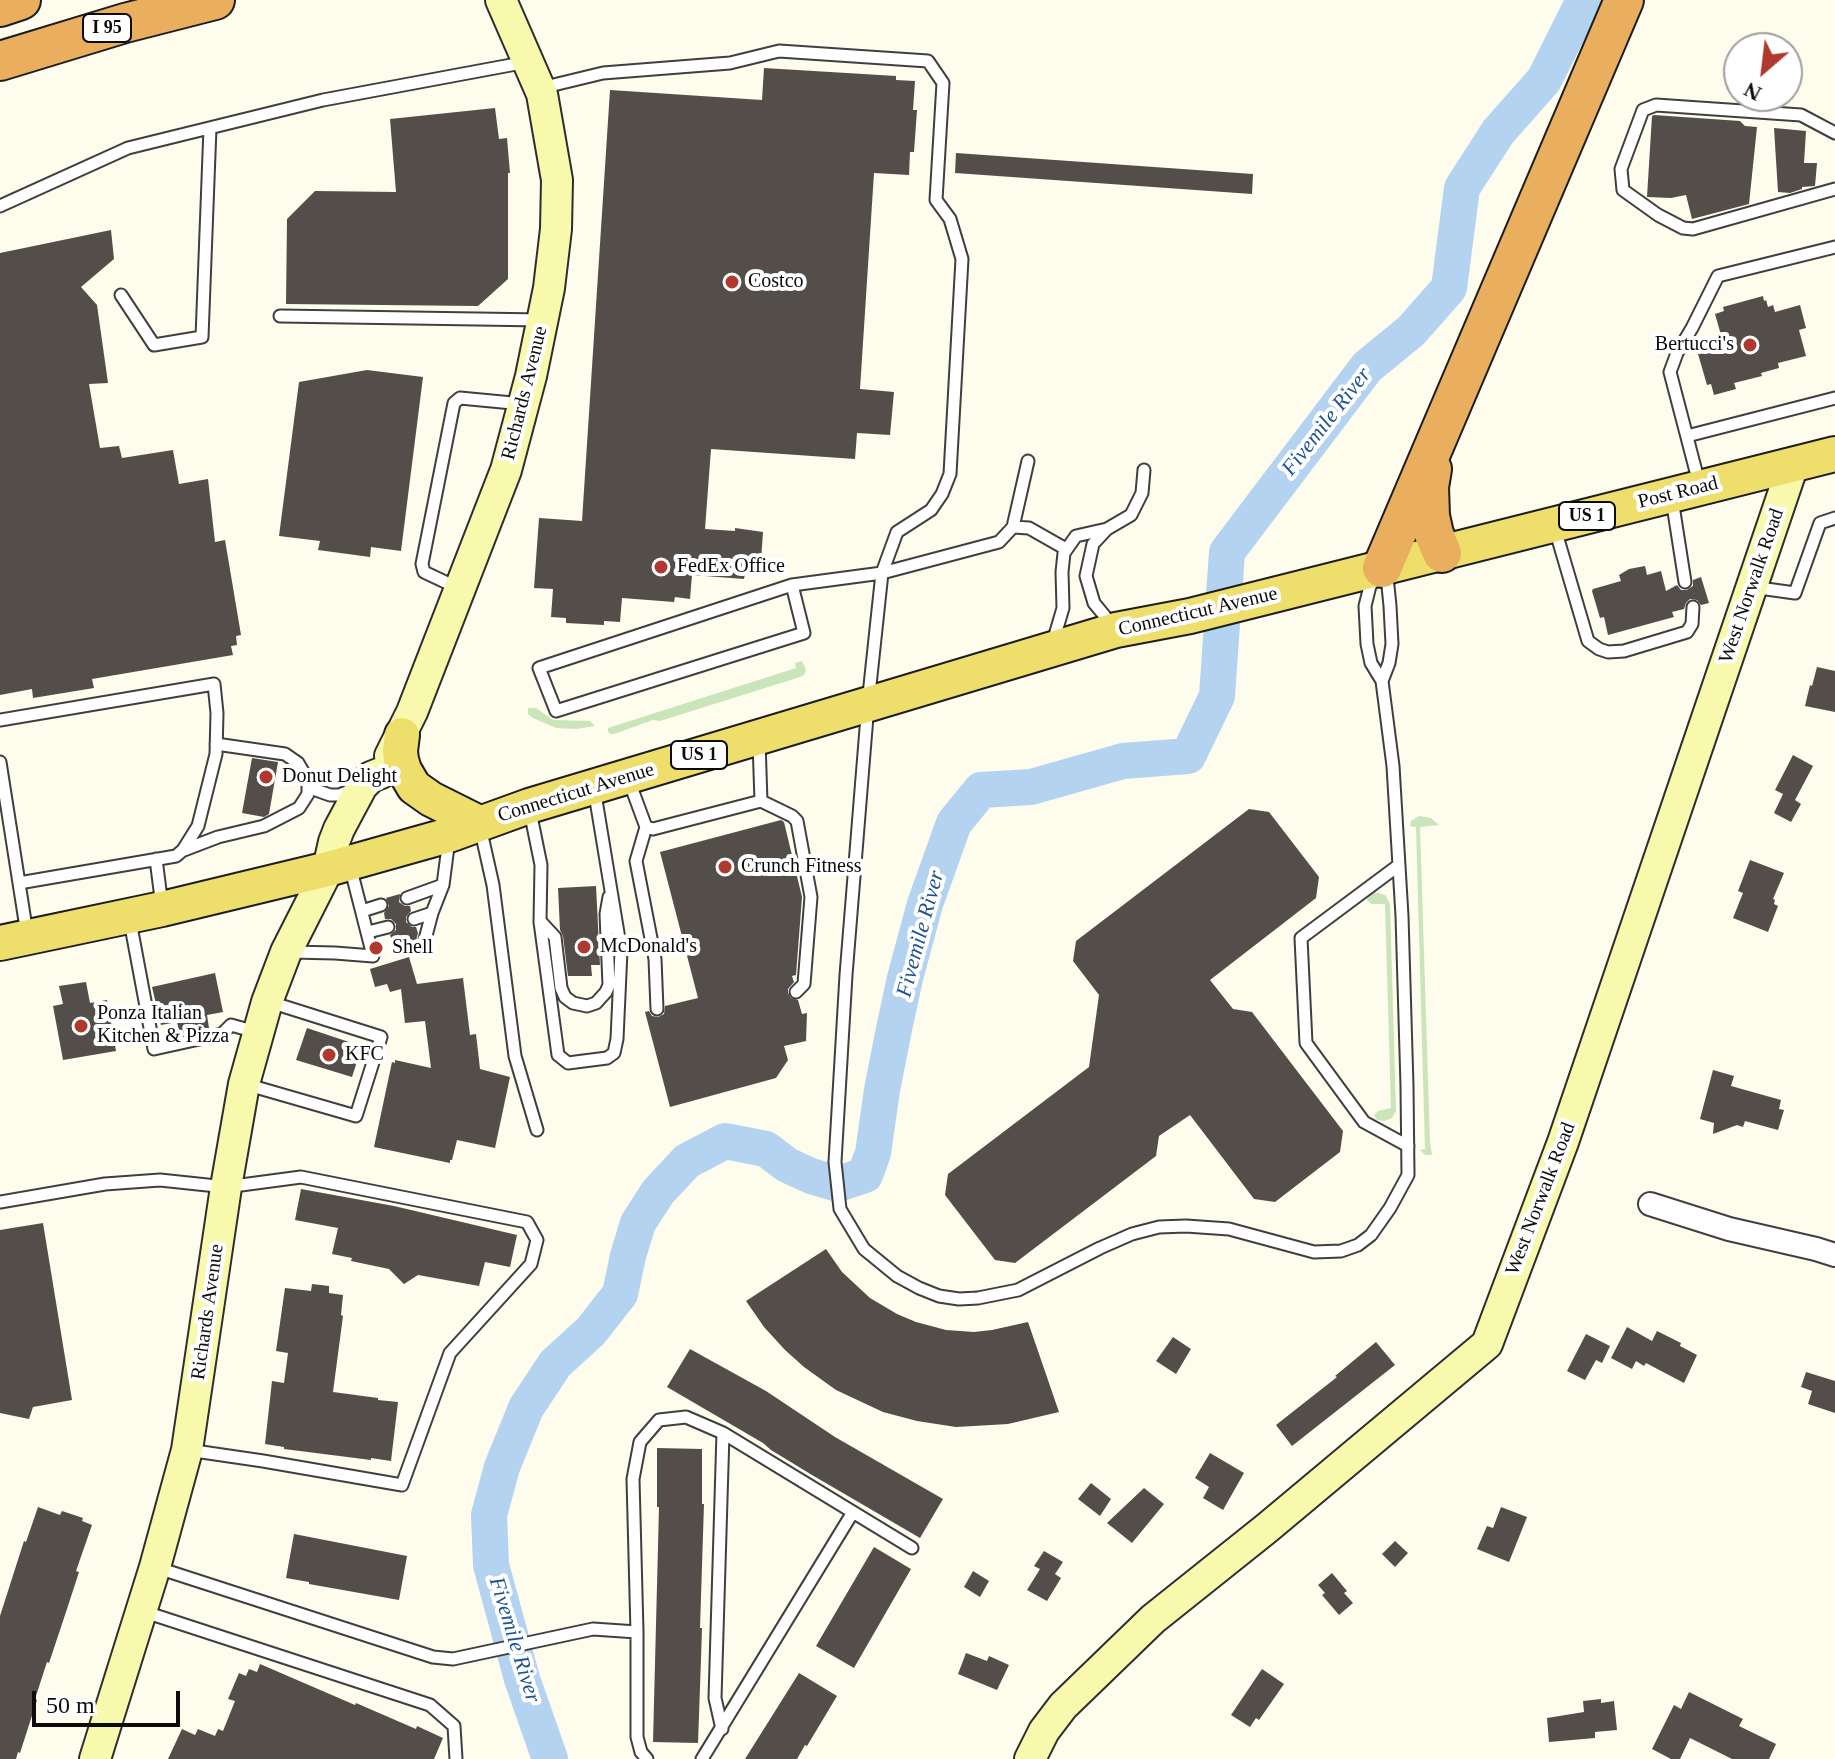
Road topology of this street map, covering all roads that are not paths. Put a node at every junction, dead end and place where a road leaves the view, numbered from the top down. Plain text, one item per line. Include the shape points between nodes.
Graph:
1 (21, 0) edge
2 (215, 0) edge
3 (501, 0) edge
4 (1624, 0) edge
5 (0, 7) edge
6 (0, 61) edge
7 (534, 75) junction
8 (210, 128) junction
9 (1835, 133) edge
10 (1835, 189) edge
11 (0, 206) edge
12 (1835, 247) edge
13 (121, 295) dead end
14 (280, 316) dead end
15 (543, 320) junction
16 (1835, 398) edge
17 (523, 404) junction
18 (1447, 412) junction
19 (1687, 436) junction
20 (1835, 454) edge
21 (1028, 461) dead end
22 (1793, 465) junction
23 (1144, 470) dead end
24 (1686, 491) junction
25 (1835, 518) edge
26 (1553, 524) junction
27 (1013, 527) junction
28 (1107, 529) junction
29 (1066, 549) junction
30 (1442, 553) junction
31 (1382, 568) junction
32 (882, 573) junction
33 (1685, 582) dead end
34 (792, 585) junction
35 (1752, 587) junction
36 (458, 588) junction
37 (1693, 607) dead end
38 (1116, 630) junction
39 (1050, 650) junction
40 (1382, 681) junction
41 (868, 704) junction
42 (0, 720) edge
43 (402, 735) junction
44 (758, 737) junction
45 (216, 744) junction
46 (0, 762) edge
47 (627, 777) junction
48 (372, 779) junction
49 (308, 780) junction
50 (593, 787) junction
51 (761, 801) junction
52 (529, 806) junction
53 (646, 827) junction
54 (464, 829) junction
55 (183, 850) junction
56 (156, 859) junction
57 (1399, 865) junction
58 (338, 866) junction
59 (19, 883) junction
60 (443, 885) junction
61 (611, 889) junction
62 (407, 898) dead end
63 (381, 905) dead end
64 (162, 909) junction
65 (362, 911) junction
66 (432, 913) junction
67 (129, 916) junction
68 (414, 919) dead end
69 (540, 922) junction
70 (388, 927) dead end
71 (368, 932) junction
72 (14, 941) edge
73 (423, 947) dead end
74 (286, 952) junction
75 (796, 992) dead end
76 (267, 1002) junction
77 (657, 1009) dead end
78 (258, 1032) junction
79 (244, 1084) junction
80 (537, 1130) dead end
81 (1408, 1146) junction
82 (226, 1187) junction
83 (0, 1202) edge
84 (1650, 1204) dead end
85 (1835, 1255) edge
86 (723, 1433) junction
87 (187, 1450) junction
88 (853, 1512) junction
89 (912, 1548) dead end
90 (155, 1567) junction
91 (141, 1611) junction
92 (637, 1632) junction
93 (722, 1729) junction
94 (100, 1755) edge
95 (456, 1759) edge
96 (647, 1759) edge
97 (702, 1759) edge
98 (1030, 1759) edge

1 - 5 highway
2 - 6 highway, I 95
3 - 7 street, Richards Avenue
4 - 18 highway
7 - 8 lane via 323,100
7 - 15 street, Richards Avenue via 557,180
7 - 32 lane via 730,63 779,51 928,61 943,83 936,200 950,219 962,259 950,474 931,510 897,532
8 - 11 lane via 128,148
8 - 13 lane via 202,337 154,345
9 - 10 lane via 1801,115 1656,105 1643,110 1621,169 1623,190 1658,215 1693,229
12 - 19 lane via 1718,276 1670,372
14 - 15 lane
15 - 17 street, Richards Avenue
16 - 19 lane
17 - 36 street, Richards Avenue via 506,470
17 - 36 lane via 460,398 454,403 422,564 424,572
18 - 30 highway via 1429,487 1430,516
18 - 31 highway
19 - 24 lane
20 - 22 main road, Post Road / US 1
21 - 27 lane
22 - 24 main road, Post Road / US 1
22 - 35 street, West Norwalk Road
23 - 28 lane via 1142,493 1131,515
24 - 26 main road, Post Road / US 1
24 - 33 lane
25 - 35 lane via 1820,523 1795,593
26 - 30 main road, Post Road / US 1
26 - 37 lane via 1588,641 1599,649 1616,652 1687,632
27 - 29 lane via 1029,528
27 - 32 lane via 999,542
28 - 29 lane via 1076,536
28 - 38 lane via 1093,544 1086,576 1094,603
29 - 39 lane via 1063,608
30 - 31 main road, Post Road / US 1
31 - 38 main road, Connecticut Avenue / US 1
31 - 40 lane via 1392,644
31 - 40 lane via 1365,606 1371,663
32 - 34 lane
32 - 41 lane
34 - 34 lane via 539,668 556,711 804,633
35 - 98 street, West Norwalk Road via 1563,1142 1487,1344 1153,1619 1063,1706
36 - 43 street, Richards Avenue
38 - 39 main road, Connecticut Avenue / US 1
39 - 41 main road, Connecticut Avenue / US 1
40 - 57 lane
41 - 44 main road, Connecticut Avenue / US 1
41 - 81 lane via 835,1162 840,1209 864,1249 919,1288 959,1299 1018,1290 1100,1248 1159,1227 1229,1229 1314,1252 1341,1251 1371,1235 1390,1208 1408,1175
42 - 45 lane via 214,684
43 - 48 street, Richards Avenue
43 - 54 main road via 401,760 408,778
44 - 47 main road, Connecticut Avenue / US 1
44 - 51 lane
45 - 49 lane via 285,754
45 - 55 lane via 198,826
46 - 59 lane
47 - 50 main road, Connecticut Avenue / US 1
47 - 53 lane
48 - 49 lane via 339,795 316,790
48 - 58 street, Richards Avenue via 383,784 380,796
49 - 55 lane via 308,794 299,808 264,826
50 - 52 main road, Connecticut Avenue / US 1
50 - 61 lane
51 - 53 lane
51 - 75 lane via 797,821 811,897 804,984
52 - 54 main road, Connecticut Avenue / US 1
52 - 69 lane via 541,865
53 - 77 lane via 636,861 655,959
54 - 58 main road, Connecticut Avenue / US 1
54 - 60 lane
54 - 80 lane via 493,885 515,1056
55 - 56 lane
56 - 59 lane
56 - 64 lane
57 - 81 lane
57 - 81 lane via 1301,938 1306,1043 1364,1122
58 - 64 main road, Connecticut Avenue / US 1
58 - 65 lane
58 - 74 street, Richards Avenue
59 - 72 lane
60 - 62 lane
60 - 66 lane
61 - 69 lane via 606,914 609,985 596,1003 587,1006 565,997 555,937
61 - 69 lane via 621,951 617,1039 607,1058 568,1063 558,1055
63 - 65 lane
64 - 67 main road, Connecticut Avenue / US 1
65 - 71 lane
66 - 68 lane
66 - 73 lane
67 - 72 main road, Connecticut Avenue / US 1
67 - 78 lane via 154,1049 222,1034 231,1025
70 - 71 lane
71 - 74 lane via 373,956
74 - 76 street, Richards Avenue
76 - 78 street, Richards Avenue
76 - 79 lane via 381,1037 356,1116
78 - 79 street, Richards Avenue
79 - 82 street, Richards Avenue
82 - 83 lane via 160,1180
82 - 87 street, Richards Avenue
82 - 87 lane via 301,1177 527,1222 537,1240 531,1264 450,1353 402,1485
84 - 85 street
86 - 88 lane
86 - 92 lane via 686,1417 659,1420 640,1442 633,1479
86 - 93 lane via 715,1698
87 - 90 street, Richards Avenue
88 - 89 lane
88 - 93 lane
90 - 91 street, Richards Avenue
90 - 92 lane via 433,1657 453,1659 593,1629
91 - 94 street, Richards Avenue
91 - 95 lane via 430,1705 454,1726
92 - 96 lane via 637,1737
93 - 97 lane

